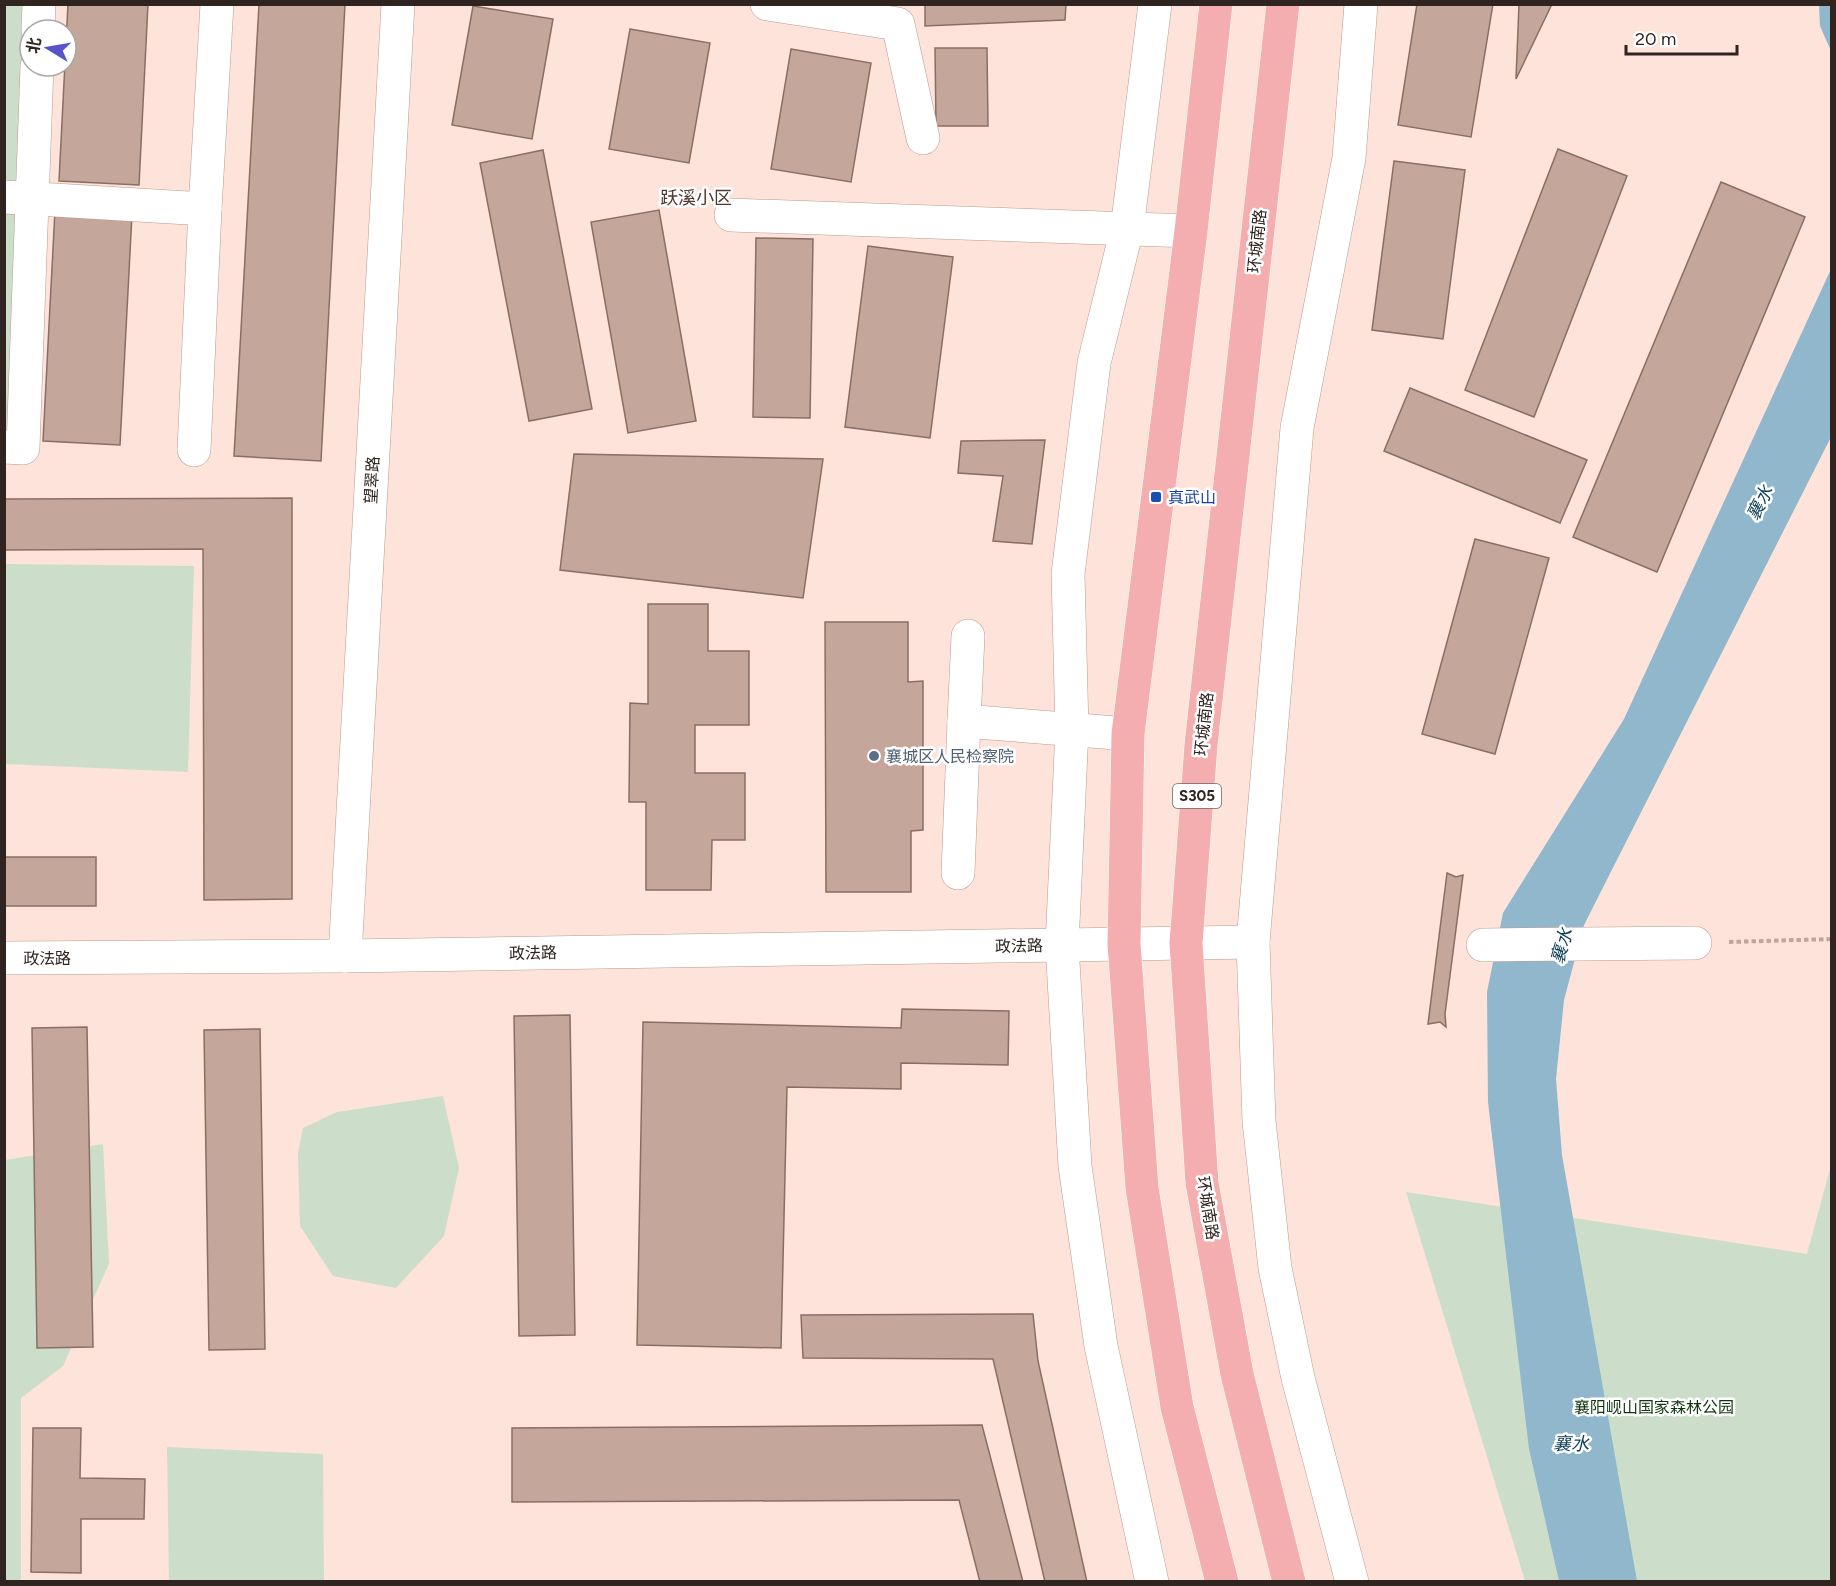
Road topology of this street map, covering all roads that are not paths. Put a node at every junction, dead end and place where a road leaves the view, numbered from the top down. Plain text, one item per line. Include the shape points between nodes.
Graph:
1 (217, 4) edge
2 (398, 4) edge
3 (767, 4) edge
4 (1155, 4) edge
5 (1216, 4) edge
6 (1283, 4) edge
7 (1361, 4) edge
8 (35, 78) edge
9 (922, 138) dead end
10 (18, 198) edge
11 (205, 209) junction
12 (731, 215) dead end
13 (1127, 229) junction
14 (1191, 231) junction
15 (4, 447) edge
16 (194, 450) dead end
17 (968, 636) dead end
18 (964, 721) junction
19 (1072, 730) junction
20 (1128, 734) junction
21 (958, 873) dead end
22 (1253, 942) junction
23 (1186, 943) junction
24 (1695, 943) road end
25 (1124, 944) junction
26 (1062, 945) junction
27 (1483, 945) dead end
28 (345, 956) junction
29 (4, 958) edge
30 (1152, 1581) edge
31 (1222, 1581) edge
32 (1289, 1581) edge
33 (1352, 1581) edge

1 - 11 street
2 - 28 street, 望翠路
3 - 9 street via 898,24
4 - 13 street
5 - 14 highway
6 - 23 highway, 环城南路 / S305 via 1203,733
7 - 22 street via 1349,159 1297,428
8 - 10 street
10 - 11 street
10 - 15 street via 23,448
11 - 16 street
12 - 13 street
13 - 14 street
13 - 19 street via 1094,363 1068,574
14 - 20 highway
17 - 18 street
18 - 19 street
18 - 21 street
19 - 20 street
19 - 26 street
20 - 25 highway
22 - 23 street, 政法路
22 - 33 street via 1259,1121 1275,1269 1298,1378
23 - 25 street, 政法路
23 - 32 highway, 环城南路 / S305 via 1202,1183 1237,1374
24 - 27 street
25 - 26 street, 政法路
25 - 31 highway via 1142,1188 1177,1407
26 - 28 street, 政法路
26 - 30 street via 1075,1166 1101,1346
28 - 29 street, 政法路

